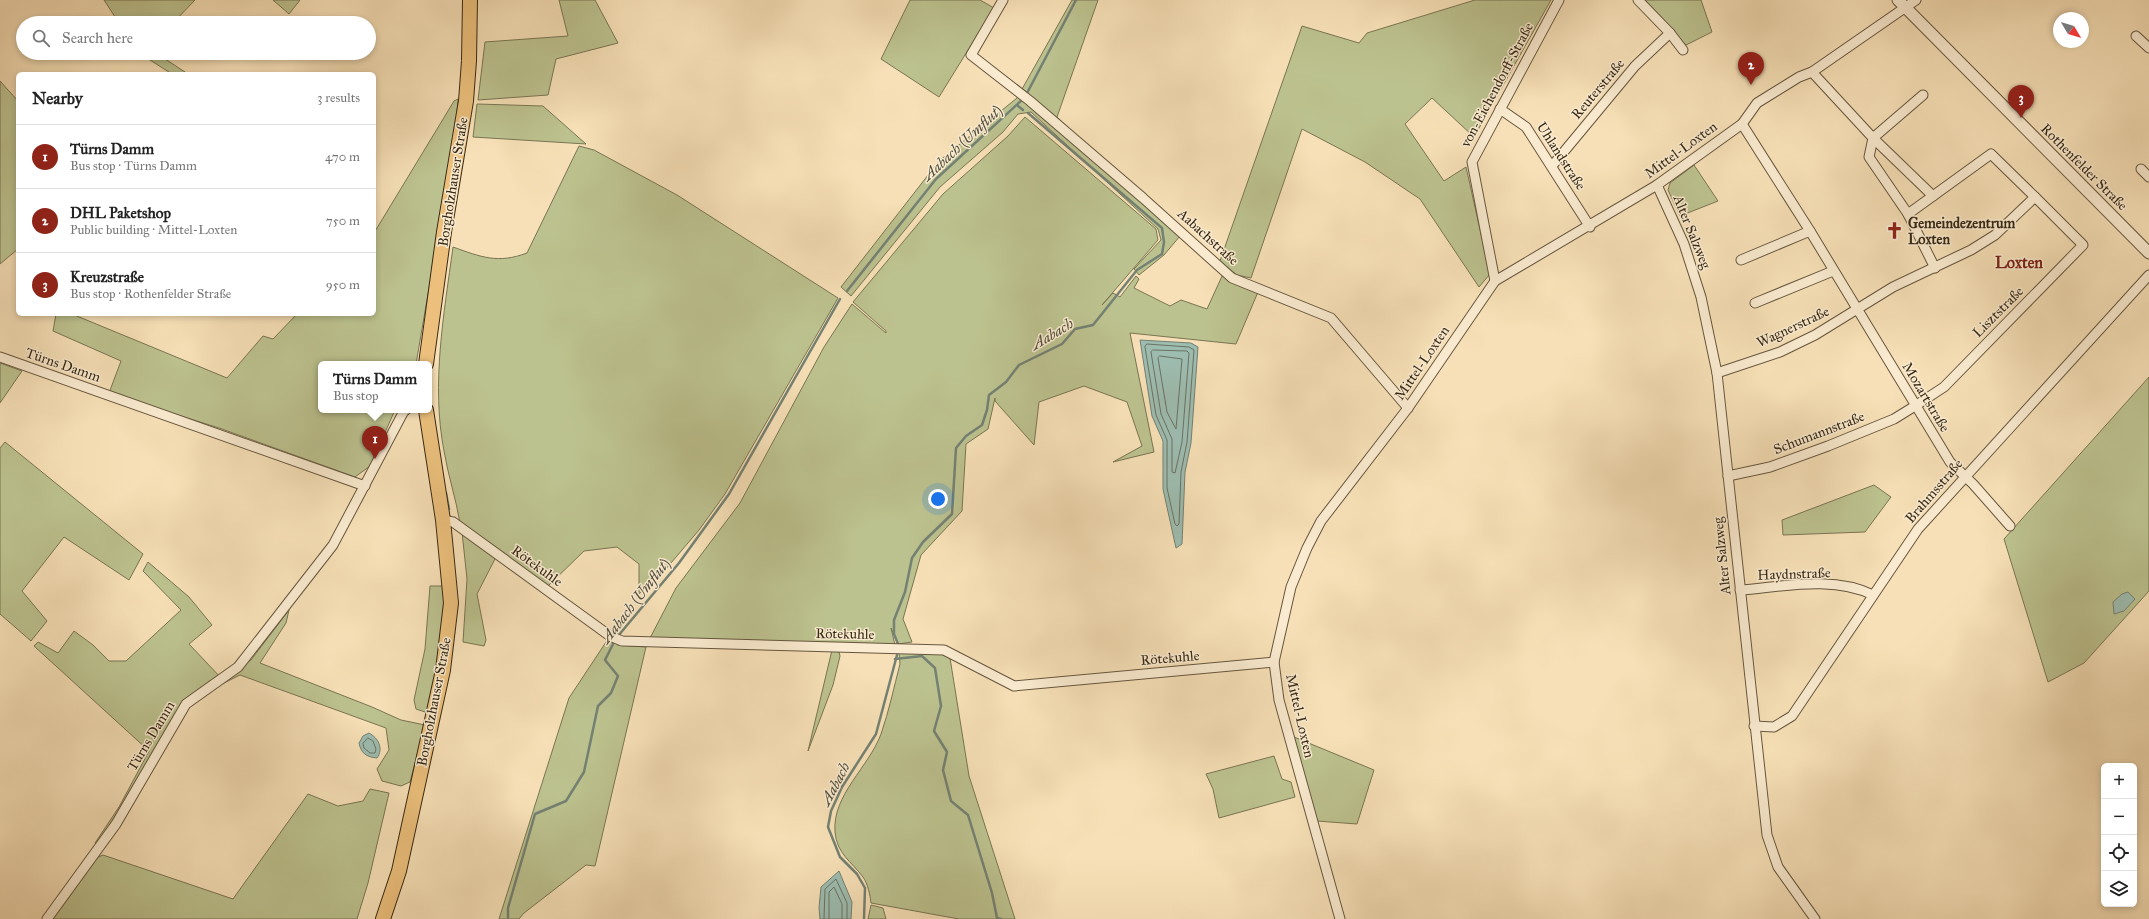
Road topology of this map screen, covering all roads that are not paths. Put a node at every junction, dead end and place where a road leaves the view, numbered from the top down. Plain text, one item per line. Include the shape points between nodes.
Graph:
1 (470, 0) edge
2 (1003, 0) edge
3 (1559, 0) edge
4 (1638, 0) edge
5 (1916, 0) edge
6 (1901, 3) edge
7 (1670, 33) junction
8 (2136, 36) dead end
9 (2149, 48) edge
10 (1683, 50) dead end
11 (1812, 72) junction
12 (1923, 95) dead end
13 (1500, 109) junction
14 (1742, 124) junction
15 (1873, 138) junction
16 (1552, 166) junction
17 (2141, 169) dead end
18 (2149, 177) edge
19 (1657, 186) junction
20 (1933, 196) junction
21 (2035, 197) junction
22 (1908, 214) junction
23 (1590, 227) junction
24 (1810, 231) junction
25 (2149, 253) edge
26 (1741, 260) dead end
27 (1935, 268) junction
28 (1833, 271) junction
29 (2149, 274) edge
30 (1495, 281) junction
31 (1755, 303) dead end
32 (1858, 310) junction
33 (0, 357) edge
34 (426, 361) edge
35 (1717, 373) junction
36 (1915, 406) junction
37 (1408, 408) junction
38 (403, 413) edge
39 (426, 413) edge
40 (1728, 476) junction
41 (1965, 477) junction
42 (365, 486) junction
43 (443, 520) junction
44 (2010, 526) dead end
45 (1740, 590) junction
46 (1872, 595) junction
47 (1274, 662) junction
48 (1754, 726) junction
49 (47, 919) edge
50 (383, 919) edge
51 (1340, 919) edge
52 (1815, 919) edge

1 - 34 main road, Borgholzhauser Straße via 466,101 444,232
2 - 37 street, Aabachstraße via 971,55 1030,101 1232,278 1331,318
3 - 13 street, von-Eichendorff-Straße
4 - 7 street
5 - 6 street, Mittel-Loxten
6 - 11 street, Mittel-Loxten
6 - 25 street, Rothenfelder Straße
7 - 10 street
7 - 16 street, Reuterstraße via 1635,66
8 - 9 street
11 - 14 street, Mittel-Loxten via 1798,77 1757,103
11 - 15 street
12 - 15 street
13 - 16 street, Uhlandstraße via 1526,127
13 - 30 street, von-Eichendorff-Straße via 1472,162
14 - 19 street, Mittel-Loxten
14 - 24 street, Mozartstraße
15 - 20 street
15 - 22 street via 1869,157
16 - 23 street, Uhlandstraße
17 - 18 street
19 - 23 street, Mittel-Loxten
19 - 35 street, Alter Salzweg via 1684,244 1701,297
20 - 21 street via 1991,154
20 - 22 street
21 - 27 street, Wagnerstraße via 1995,235
21 - 36 street, Lisztstraße via 2083,245 1944,387
22 - 27 street
23 - 30 street, Mittel-Loxten
24 - 26 street
24 - 28 street, Mozartstraße
27 - 32 street, Wagnerstraße via 1893,287
28 - 31 street
28 - 32 street, Mozartstraße
29 - 41 street, Brahmsstraße
30 - 37 street, Mittel-Loxten
32 - 35 street, Wagnerstraße via 1780,352
32 - 36 street, Mozartstraße
33 - 42 street, Türns Damm
35 - 40 street, Alter Salzweg
36 - 40 street, Schumannstraße via 1894,419 1828,446 1770,467
36 - 41 street, Mozartstraße via 1950,462
37 - 47 street, Mittel-Loxten via 1321,521 1291,587
38 - 42 street, Türns Damm
39 - 43 main road, Borgholzhauser Straße
40 - 45 street, Alter Salzweg
41 - 44 street, Mozartstraße
41 - 46 street, Brahmsstraße via 1918,529
42 - 49 street, Türns Damm via 333,545 238,667 186,704 116,824
43 - 47 street, Rötekuhle via 452,522 610,636 622,641 944,650 1014,686
43 - 50 main road, Borgholzhauser Straße via 451,603 443,670 399,872
45 - 46 street, Haydnstraße via 1818,584 1862,590
45 - 48 street, Alter Salzweg
46 - 48 street, Brahmsstraße via 1792,716 1774,727
47 - 51 street, Mittel-Loxten via 1279,700
48 - 52 street, Alter Salzweg via 1767,835 1778,866

